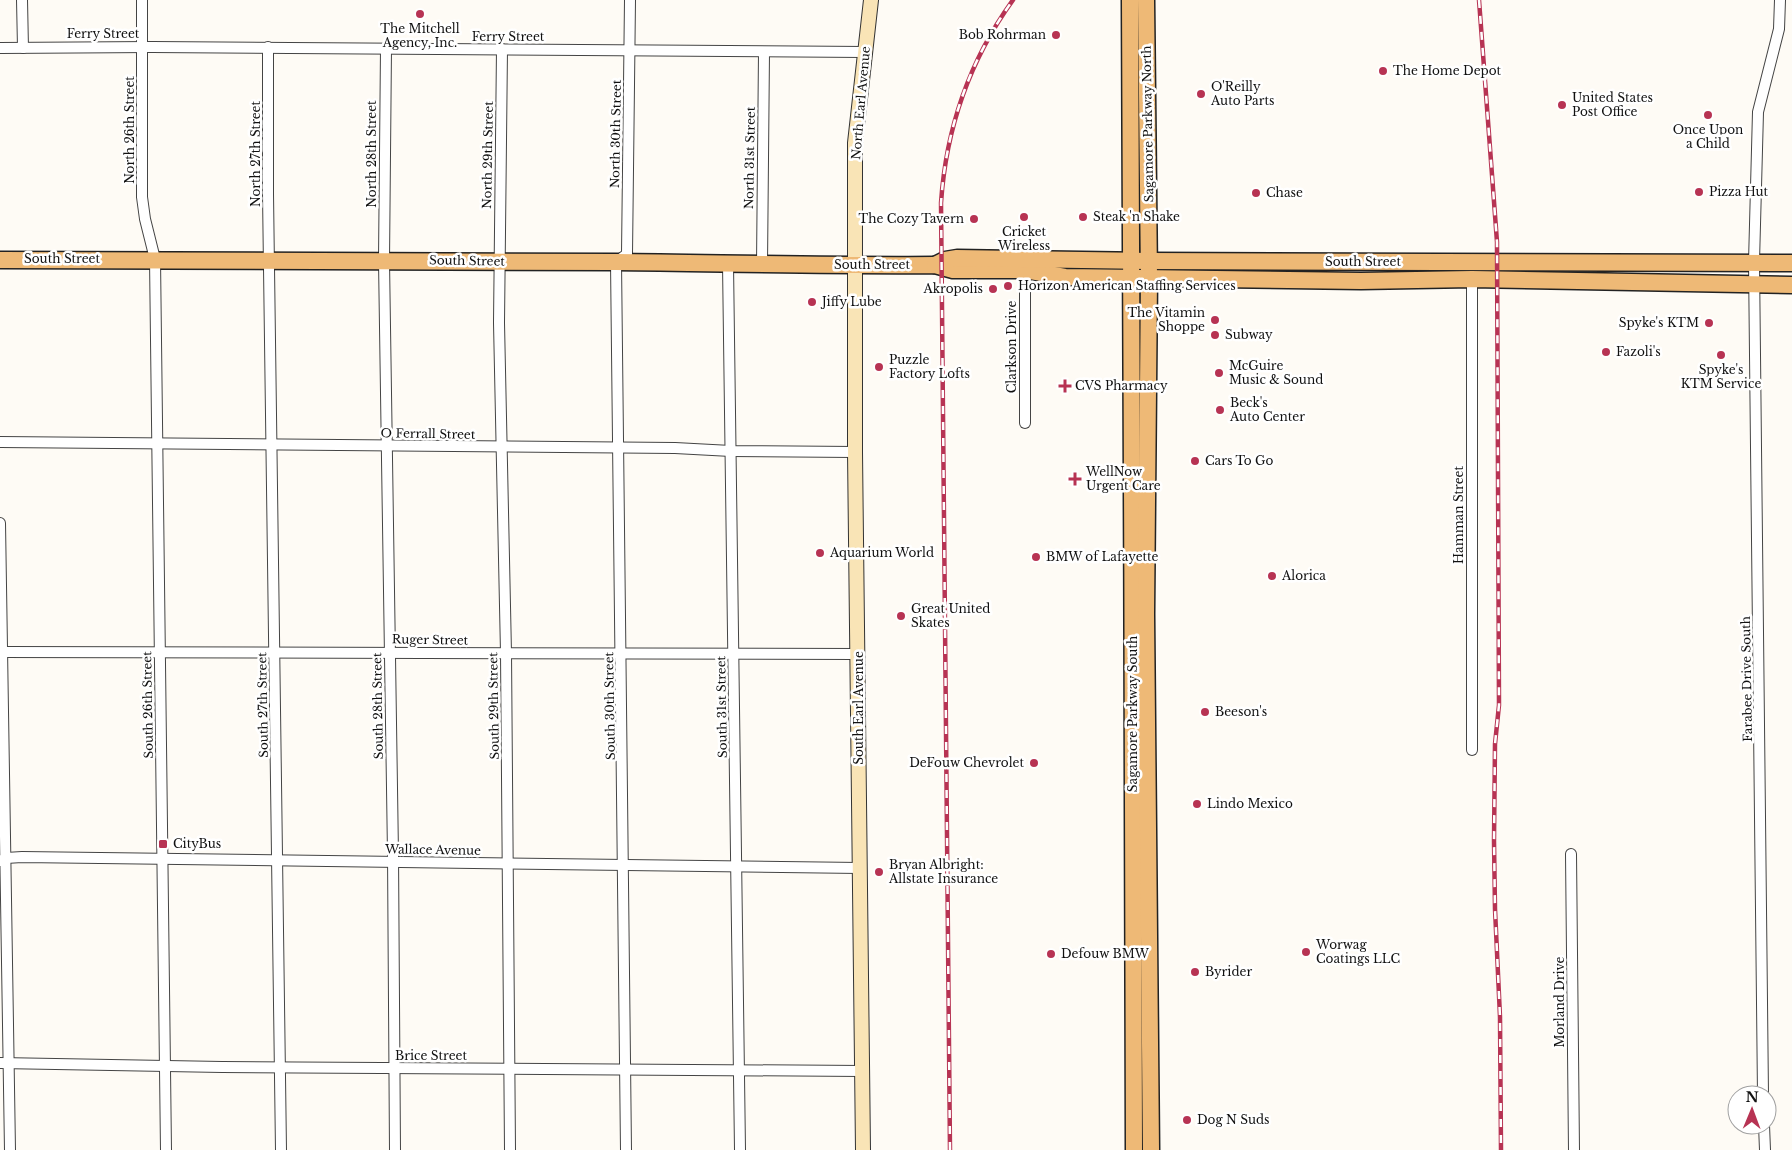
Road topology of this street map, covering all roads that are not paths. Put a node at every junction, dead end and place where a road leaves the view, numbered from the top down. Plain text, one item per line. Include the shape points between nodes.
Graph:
1 (22, 0) edge
2 (142, 0) edge
3 (630, 0) edge
4 (871, 0) edge
5 (1130, 0) edge
6 (1146, 0) edge
7 (1780, 0) edge
8 (142, 47) junction
9 (0, 48) edge
10 (23, 48) junction
11 (268, 48) junction
12 (386, 48) junction
13 (502, 49) junction
14 (630, 50) junction
15 (764, 52) junction
16 (866, 52) junction
17 (155, 259) junction
18 (0, 260) edge
19 (269, 260) junction
20 (1129, 260) junction
21 (384, 261) junction
22 (1149, 261) junction
23 (500, 262) junction
24 (616, 262) junction
25 (1754, 262) junction
26 (1792, 263) edge
27 (728, 264) junction
28 (762, 264) junction
29 (1571, 264) junction
30 (855, 265) junction
31 (935, 265) junction
32 (1025, 270) junction
33 (1129, 278) junction
34 (1149, 278) junction
35 (1472, 279) junction
36 (1571, 281) junction
37 (1755, 285) junction
38 (1792, 286) edge
39 (1025, 423) dead end
40 (0, 442) edge
41 (156, 444) junction
42 (272, 445) junction
43 (387, 447) junction
44 (501, 448) junction
45 (618, 449) junction
46 (731, 451) junction
47 (856, 452) junction
48 (0, 523) edge
49 (2, 652) junction
50 (160, 652) junction
51 (275, 652) junction
52 (389, 652) junction
53 (506, 653) junction
54 (622, 654) junction
55 (733, 654) junction
56 (859, 654) junction
57 (1472, 750) dead end
58 (1571, 854) dead end
59 (4, 856) edge
60 (163, 859) junction
61 (278, 861) junction
62 (393, 862) junction
63 (508, 864) junction
64 (624, 865) junction
65 (736, 867) junction
66 (860, 868) junction
67 (5, 1063) edge
68 (165, 1066) junction
69 (281, 1067) junction
70 (394, 1068) junction
71 (510, 1069) junction
72 (626, 1070) junction
73 (738, 1071) junction
74 (863, 1071) junction
75 (1763, 1085) edge
76 (1764, 1135) edge
77 (10, 1150) edge
78 (166, 1150) edge
79 (281, 1150) edge
80 (395, 1150) edge
81 (510, 1150) edge
82 (626, 1150) edge
83 (740, 1150) edge
84 (863, 1150) edge
85 (1134, 1150) edge
86 (1152, 1150) edge
87 (1574, 1150) edge
88 (1764, 1150) edge

1 - 10 street
2 - 8 street, North 26th Street
3 - 14 street, North 30th Street
4 - 16 street, North Earl Avenue
5 - 20 main road, Sagamore Parkway North
6 - 22 main road, Sagamore Parkway North
7 - 25 street, Farabee Drive South via 1779,29 1758,112
8 - 10 street, Ferry Street
8 - 11 street, Ferry Street
8 - 17 street, North 26th Street via 142,197
9 - 10 street, Ferry Street
11 - 12 street, Ferry Street
11 - 19 street, North 27th Street
12 - 13 street, Ferry Street
12 - 21 street, North 28th Street
13 - 14 street, Ferry Street
13 - 23 street, North 29th Street
14 - 15 street, Ferry Street
14 - 24 street, North 30th Street via 627,254
15 - 16 street, Ferry Street
15 - 28 street, North 31st Street
16 - 30 street, North Earl Avenue via 855,142
17 - 18 main road, South Street
17 - 19 main road, South Street
17 - 41 street, South 26th Street
19 - 21 main road, South Street
19 - 42 street, South 27th Street
20 - 22 main road, South Street
20 - 31 main road, South Street via 951,258
20 - 33 main road, Sagamore Parkway North
21 - 23 main road, South Street
21 - 43 street, South 28th Street
22 - 29 main road, South Street
22 - 34 main road, Sagamore Parkway North
23 - 24 main road, South Street
23 - 44 street, South 29th Street
24 - 27 main road, South Street
24 - 45 street, South 30th Street
25 - 26 main road, South Street
25 - 29 main road, South Street
25 - 37 street, Farabee Drive South
27 - 28 main road, South Street
27 - 46 street, South 31st Street
28 - 30 main road, South Street
29 - 36 main road
30 - 31 main road, South Street
30 - 47 street, South Earl Avenue
31 - 32 main road, South Street via 953,270
32 - 33 main road, South Street via 1065,277
32 - 39 street, Clarkson Drive
33 - 34 main road, South Street
33 - 85 main road, Sagamore Parkway South
34 - 35 main road, South Street
34 - 86 main road, Sagamore Parkway South via 1146,620
35 - 36 main road, South Street
35 - 57 street, Hamman Street
36 - 37 main road, South Street
37 - 38 main road, South Street
37 - 75 street, Farabee Drive South
40 - 41 street, O Ferrall Street
41 - 42 street, O Ferrall Street
41 - 50 street, South 26th Street
42 - 43 street, O Ferrall Street
42 - 51 street, South 27th Street
43 - 44 street, O Ferrall Street
43 - 52 street, South 28th Street
44 - 45 street, O Ferrall Street
44 - 53 street, South 29th Street
45 - 46 street, O Ferrall Street
45 - 54 street, South 30th Street
46 - 47 street, O Ferrall Street
46 - 55 street, South 31st Street
47 - 56 street, South Earl Avenue
48 - 49 street
49 - 50 street, Ruger Street
49 - 59 street
50 - 51 street, Ruger Street
50 - 60 street, South 26th Street
51 - 52 street, Ruger Street
51 - 61 street, South 27th Street
52 - 53 street, Ruger Street
52 - 62 street, South 28th Street
53 - 54 street, Ruger Street
53 - 63 street, South 29th Street
54 - 55 street, Ruger Street
54 - 64 street, South 30th Street
55 - 56 street, Ruger Street
55 - 65 street, South 31st Street
56 - 66 street, South Earl Avenue
58 - 87 street, Morland Drive
59 - 60 street, Wallace Avenue
59 - 67 street
60 - 61 street, Wallace Avenue
60 - 68 street, South 26th Street
61 - 62 street, Wallace Avenue
61 - 69 street, South 27th Street
62 - 63 street, Wallace Avenue
62 - 70 street, South 28th Street
63 - 64 street, Wallace Avenue
63 - 71 street, South 29th Street
64 - 65 street, Wallace Avenue
64 - 72 street, South 30th Street
65 - 66 street, Wallace Avenue
65 - 73 street, South 31st Street
66 - 74 street, South Earl Avenue
67 - 68 street, Brice Street
67 - 77 street
68 - 69 street, Brice Street
68 - 78 street, South 26th Street
69 - 70 street, Brice Street
69 - 79 street, South 27th Street
70 - 71 street, Brice Street
70 - 80 street, South 28th Street
71 - 72 street, Brice Street
71 - 81 street, South 29th Street
72 - 73 street, Brice Street
72 - 82 street, South 30th Street
73 - 74 street, Brice Street
73 - 83 street, South 31st Street
74 - 84 street, South Earl Avenue
76 - 88 street

